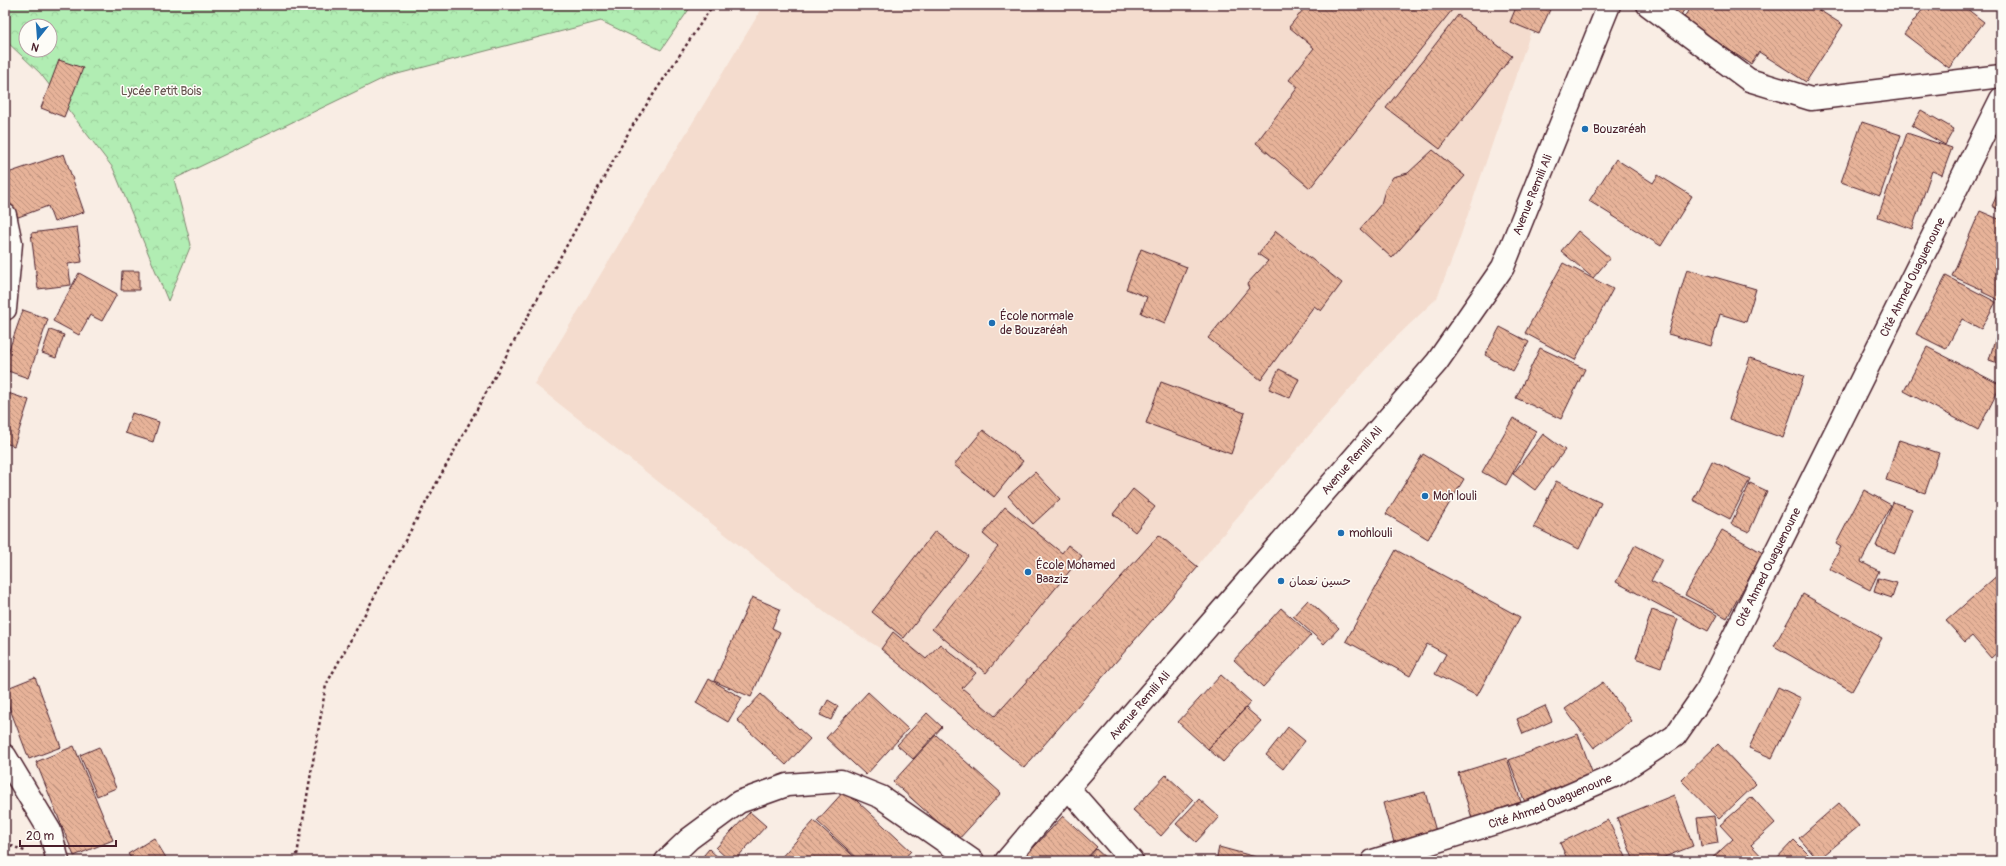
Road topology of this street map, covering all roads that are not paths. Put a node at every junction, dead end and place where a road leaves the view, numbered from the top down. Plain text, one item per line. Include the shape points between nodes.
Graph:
1 (1609, 5) edge
2 (1648, 5) edge
3 (2001, 76) edge
4 (2001, 99) edge
5 (5, 215) edge
6 (5, 310) edge
7 (5, 756) edge
8 (1068, 788) junction
9 (58, 861) edge
10 (666, 861) edge
11 (973, 861) edge
12 (1006, 861) edge
13 (1132, 861) edge
14 (1373, 861) edge

1 - 8 street, Avenue Remili Ali via 1503,266 1437,362
2 - 3 street via 1749,80 1811,99
4 - 14 street, Cité Ahmed Ouaguenoune via 1707,690 1675,736 1614,776 1533,810
5 - 6 street via 11,243
7 - 9 street via 50,831
8 - 12 street, Avenue Remili Ali
8 - 13 street
10 - 11 street via 689,839 740,802 787,785 841,781 881,797

